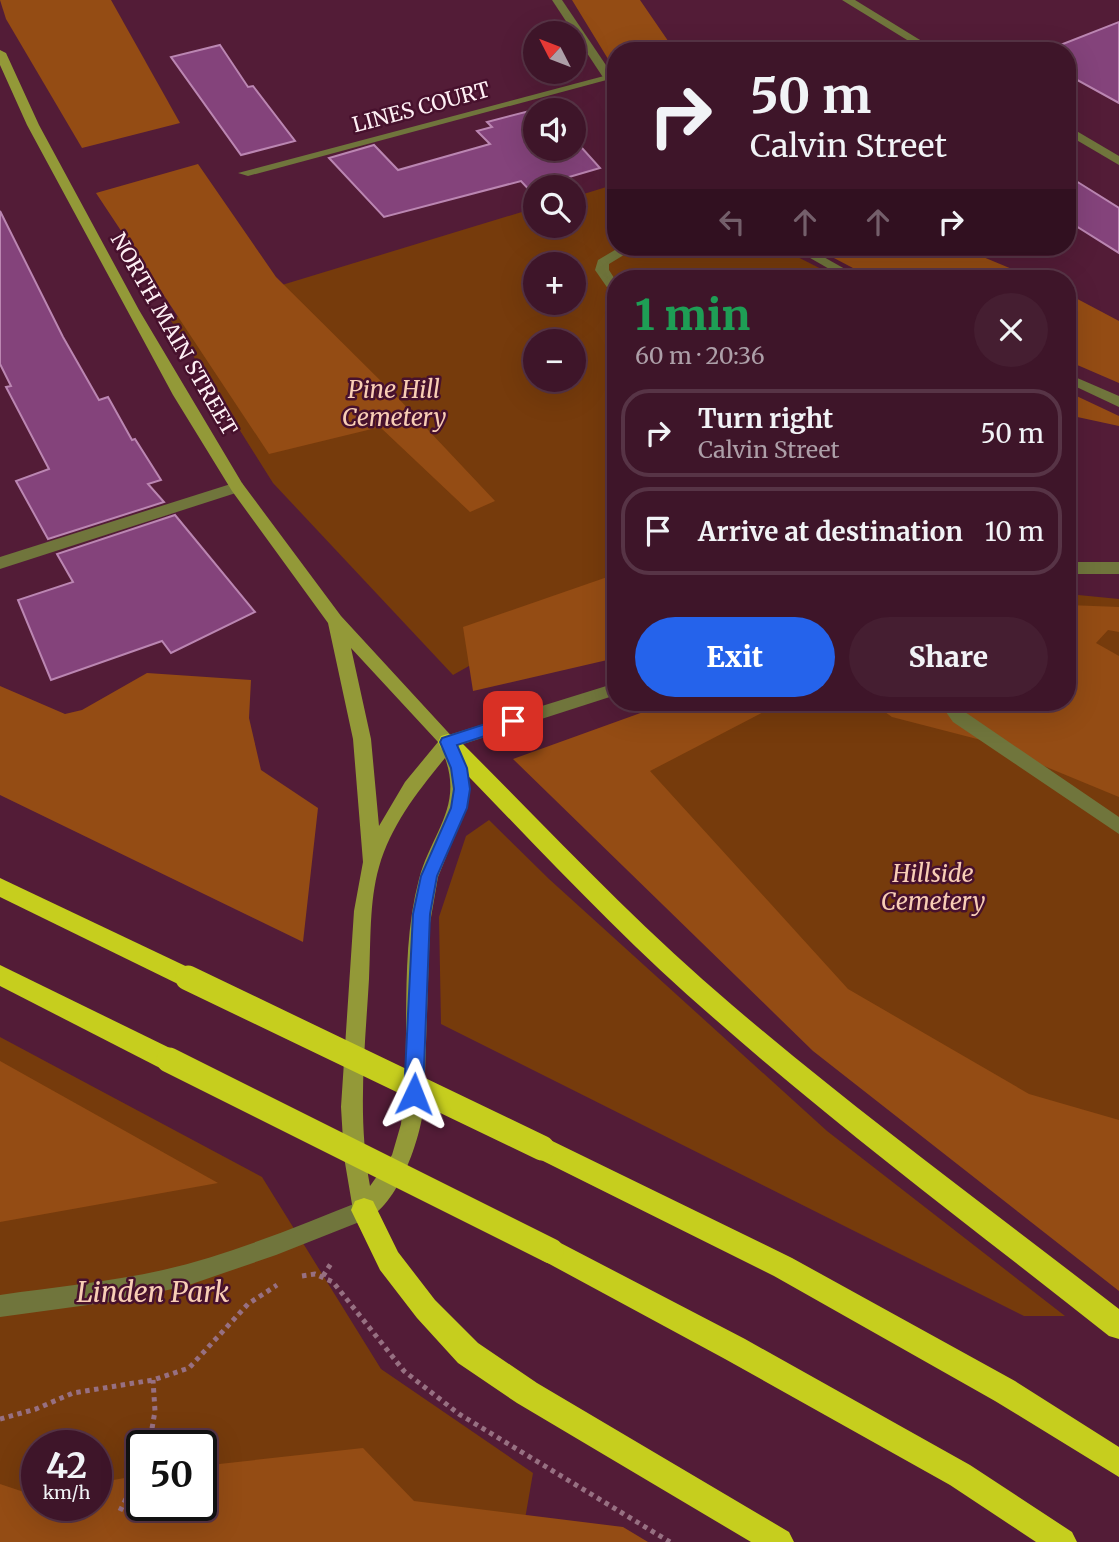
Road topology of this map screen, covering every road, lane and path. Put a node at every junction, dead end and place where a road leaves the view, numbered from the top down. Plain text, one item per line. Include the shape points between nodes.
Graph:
1 (557, 0) edge
2 (847, 0) edge
3 (918, 42) edge
4 (0, 54) edge
5 (607, 76) edge
6 (607, 78) edge
7 (1076, 135) edge
8 (1119, 161) edge
9 (244, 173) dead end
10 (611, 256) edge
11 (814, 256) edge
12 (839, 270) edge
13 (607, 276) edge
14 (1076, 382) edge
15 (1119, 402) edge
16 (236, 487) junction
17 (0, 562) edge
18 (1076, 568) edge
19 (1119, 568) edge
20 (335, 620) junction
21 (607, 692) edge
22 (954, 711) edge
23 (448, 742) junction
24 (1119, 827) edge
25 (370, 867) junction
26 (0, 887) edge
27 (0, 975) edge
28 (364, 1210) junction
29 (299, 1276) dead end
30 (289, 1280) dead end
31 (0, 1306) edge
32 (1119, 1326) edge
33 (153, 1380) junction
34 (0, 1419) edge
35 (152, 1430) edge
36 (1119, 1463) edge
37 (126, 1499) edge
38 (120, 1511) dead end
39 (670, 1542) edge
40 (779, 1542) edge
41 (1062, 1542) edge

1 - 5 street
2 - 3 street
4 - 16 main road, NORTH MAIN STREET via 126,298
6 - 9 street, LINES COURT
7 - 8 street
10 - 13 street via 603,263
11 - 12 street
14 - 15 street
16 - 17 street
16 - 20 main road, NORTH MAIN STREET
18 - 19 street
20 - 23 main road, NORTH MAIN STREET
20 - 25 main road, NORTH MAIN STREET via 363,730
21 - 23 street
22 - 24 street
23 - 25 main road via 389,822
23 - 28 main road via 462,789 459,808 429,876 422,914 414,1094 407,1142 392,1177
23 - 32 highway via 722,1011
25 - 28 main road via 363,911 351,1107
26 - 36 highway, bridge via 783,1267 1005,1391
27 - 41 highway, bridge via 551,1251 735,1349 960,1475
28 - 31 street via 272,1247 184,1275
28 - 40 highway via 389,1261 468,1353 527,1393
29 - 39 path via 315,1274 333,1282 404,1371 459,1414
30 - 33 path via 248,1304 189,1368
33 - 34 path via 73,1393
33 - 35 path
37 - 38 path

